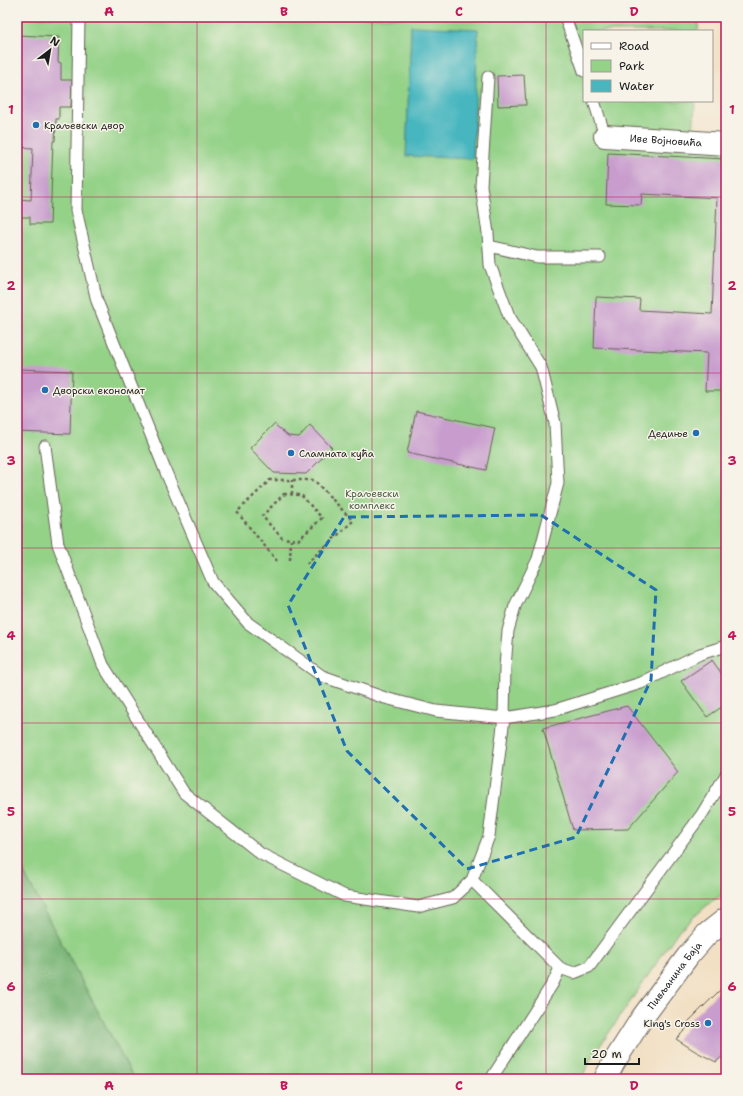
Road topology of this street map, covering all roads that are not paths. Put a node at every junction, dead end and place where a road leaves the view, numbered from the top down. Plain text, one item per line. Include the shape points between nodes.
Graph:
1 (79, 17) edge
2 (565, 17) edge
3 (583, 69) edge
4 (488, 77) dead end
5 (594, 102) edge
6 (605, 136) joint
7 (726, 144) edge
8 (489, 246) junction
9 (600, 257) dead end
10 (45, 446) dead end
11 (726, 646) edge
12 (504, 718) junction
13 (726, 774) edge
14 (472, 880) junction
15 (726, 919) edge
16 (560, 968) junction
17 (491, 1079) edge
18 (605, 1079) edge

1 - 12 lane via 76,210 97,301 213,582 248,622 322,676 385,698 436,711
2 - 3 lane
4 - 8 lane via 481,186
5 - 6 lane
6 - 7 street, Иве Војновића
8 - 9 lane via 537,257
8 - 12 lane via 490,265 509,316 541,367 555,424 558,483 538,559 515,606 508,631
10 - 14 lane via 58,544 103,665 184,792 261,854 345,896 418,907 453,898
11 - 12 lane via 700,654 641,683 555,710
12 - 14 lane via 489,836
13 - 16 lane via 702,814 589,967 574,973
14 - 16 lane
15 - 18 street, Пивљанина Баја via 707,934 688,956 642,1018
16 - 17 lane

